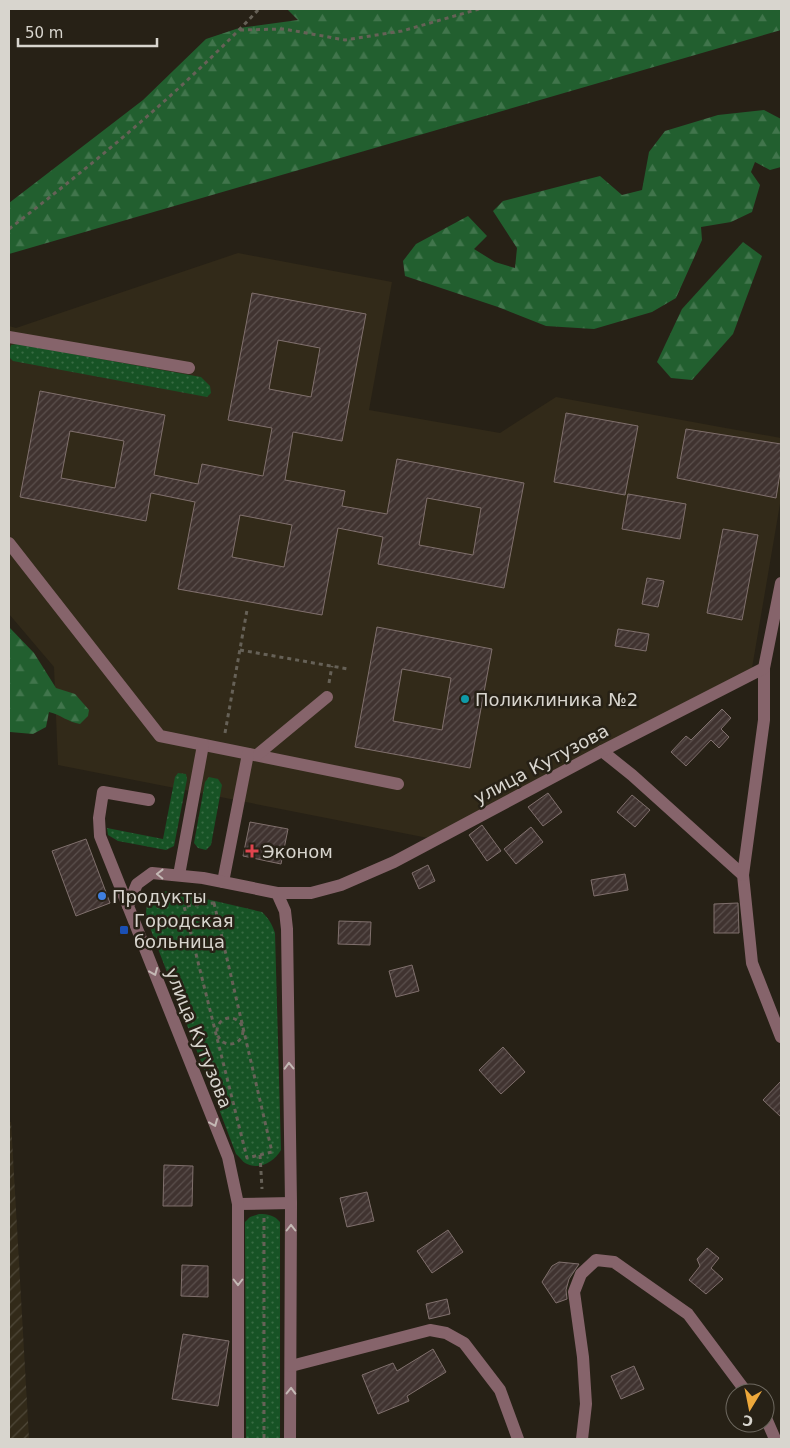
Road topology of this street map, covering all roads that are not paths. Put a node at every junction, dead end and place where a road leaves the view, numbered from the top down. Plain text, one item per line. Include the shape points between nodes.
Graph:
1 (9, 337) edge
2 (189, 368) dead end
3 (9, 543) edge
4 (781, 583) edge
5 (764, 668) junction
6 (327, 697) dead end
7 (203, 745) junction
8 (602, 750) junction
9 (252, 754) junction
10 (398, 784) dead end
11 (149, 800) dead end
12 (179, 875) junction
13 (743, 875) junction
14 (223, 882) junction
15 (277, 893) junction
16 (128, 906) junction
17 (781, 1037) edge
18 (291, 1203) junction
19 (238, 1204) junction
20 (291, 1366) junction
21 (740, 1383) edge
22 (238, 1439) edge
23 (290, 1439) edge
24 (518, 1439) edge
25 (582, 1439) edge

1 - 2 street
3 - 7 street via 160,736
4 - 5 street
5 - 8 street, улица Кутузова
5 - 13 street via 764,720
6 - 9 street
7 - 9 street
7 - 12 street
8 - 13 street
8 - 15 street, улица Кутузова via 394,862 341,885 312,893
9 - 10 street
9 - 14 street
11 - 16 street via 103,792 100,836
12 - 14 street, улица Кутузова
12 -> 16 street, улица Кутузова via 152,873 137,884
13 - 17 street via 752,963
14 - 15 street, улица Кутузова
18 -> 15 street via 287,929 285,911
16 -> 19 street, улица Кутузова via 228,1157
18 - 19 street
20 -> 18 street
19 -> 22 street, улица Кутузова
23 -> 20 street
20 - 24 street via 430,1330 446,1333 464,1343 500,1390
21 - 25 street via 688,1314 614,1262 596,1260 581,1274 574,1292 586,1404

